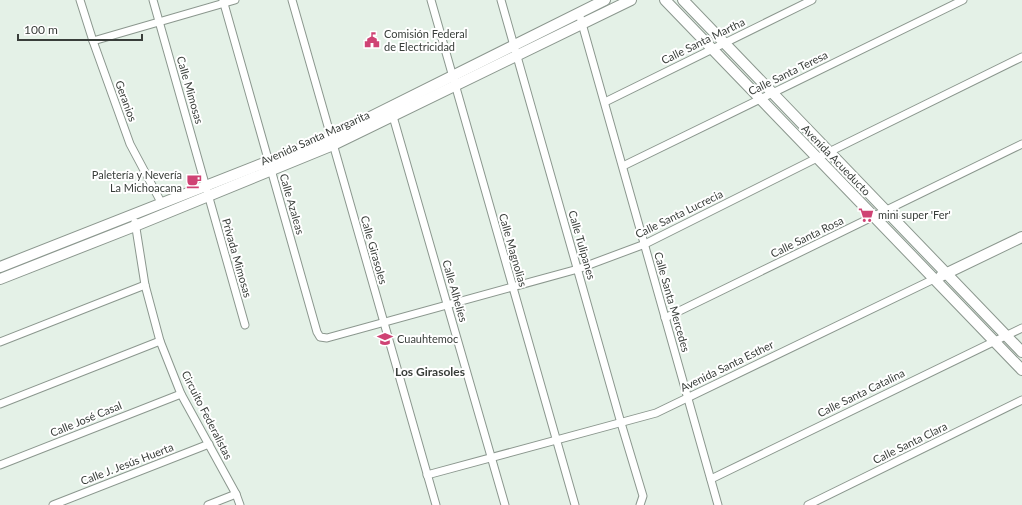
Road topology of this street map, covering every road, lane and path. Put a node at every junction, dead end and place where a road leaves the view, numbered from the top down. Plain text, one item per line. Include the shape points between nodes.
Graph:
1 (80, 0) edge
2 (153, 0) edge
3 (235, 0) edge
4 (292, 0) edge
5 (431, 0) edge
6 (502, 0) edge
7 (605, 0) edge
8 (631, 0) edge
9 (665, 0) edge
10 (683, 0) edge
11 (812, 0) edge
12 (963, 0) edge
13 (223, 2) edge
14 (579, 13) junction
15 (159, 22) junction
16 (583, 24) junction
17 (93, 41) junction
18 (724, 43) junction
19 (712, 49) junction
20 (516, 51) junction
21 (1022, 57) edge
22 (454, 81) junction
23 (772, 93) junction
24 (761, 99) junction
25 (605, 102) junction
26 (392, 112) junction
27 (332, 141) junction
28 (1022, 144) edge
29 (829, 152) junction
30 (817, 158) junction
31 (269, 166) junction
32 (623, 166) junction
33 (207, 191) junction
34 (162, 204) junction
35 (886, 210) junction
36 (134, 215) junction
37 (874, 216) junction
38 (135, 226) junction
39 (1022, 236) edge
40 (644, 244) junction
41 (0, 267) edge
42 (578, 269) junction
43 (946, 273) junction
44 (0, 278) edge
45 (934, 279) junction
46 (145, 285) junction
47 (513, 287) junction
48 (448, 305) junction
49 (665, 318) junction
50 (384, 323) junction
51 (245, 325) dead end
52 (1022, 328) edge
53 (1006, 336) junction
54 (326, 338) joint
55 (160, 341) junction
56 (994, 341) junction
57 (0, 342) edge
58 (1022, 352) edge
59 (1022, 370) edge
60 (181, 394) junction
61 (688, 398) junction
62 (1022, 400) edge
63 (0, 404) edge
64 (621, 423) junction
65 (557, 440) junction
66 (209, 444) junction
67 (492, 458) junction
68 (0, 465) edge
69 (427, 475) junction
70 (711, 478) junction
71 (236, 494) junction
72 (53, 505) edge
73 (208, 505) edge
74 (240, 505) edge
75 (436, 505) edge
76 (505, 505) edge
77 (575, 505) edge
78 (640, 505) edge
79 (718, 505) edge
80 (808, 505) edge

1 - 17 street, Geranios
2 - 15 street, Calle Mimosas
3 - 13 street
4 - 27 street, Calle Girasoles
5 - 22 street, Calle Magnolias
6 - 20 street, Calle Tulipanes
7 - 14 main road, Avenida Santa Margarita
8 - 16 main road, Avenida Santa Margarita
9 - 19 main road, Avenida Acueducto
10 - 18 main road, Avenida Acueducto
11 - 18 street, Calle Santa Martha
12 - 23 street, Calle Santa Teresa
13 - 15 street
13 - 31 street, Calle Azaleas
14 - 16 street, Calle Santa Mercedes
14 - 20 main road, Avenida Santa Margarita
15 - 17 street
15 - 33 street, Calle Mimosas
16 - 20 main road, Avenida Santa Margarita
16 - 25 street, Calle Santa Mercedes
17 - 34 street, Geranios via 130,144
18 - 19 street, Calle Santa Martha
18 - 23 main road, Avenida Acueducto
19 - 24 main road, Avenida Acueducto
19 - 25 street, Calle Santa Martha
20 - 22 main road, Avenida Santa Margarita
20 - 42 street, Calle Tulipanes
21 - 29 street, Calle Santa Lucrecia
22 - 26 main road, Avenida Santa Margarita
22 - 47 street, Calle Magnolias
23 - 24 street, Calle Santa Teresa
23 - 29 main road, Avenida Acueducto
24 - 30 main road, Avenida Acueducto
24 - 32 street, Calle Santa Teresa
25 - 32 street, Calle Santa Mercedes
26 - 27 main road, Avenida Santa Margarita
26 - 48 street, Calle Alhelíes
27 - 31 main road, Avenida Santa Margarita
27 - 50 street, Calle Girasoles
28 - 35 street, Calle Santa Rosa
29 - 30 street, Calle Santa Lucrecia
29 - 35 main road, Avenida Acueducto
30 - 37 main road, Avenida Acueducto
30 - 40 street, Calle Santa Lucrecia
31 - 33 main road, Avenida Santa Margarita
31 - 54 street, Calle Azaleas via 317,332 320,337
32 - 40 street, Calle Santa Mercedes
33 - 34 main road, Avenida Santa Margarita
33 - 38 main road, Avenida Santa Margarita
33 - 51 street, Privada Mimosas
34 - 36 main road, Avenida Santa Margarita
35 - 37 street, Calle Santa Rosa
35 - 43 main road, Avenida Acueducto
36 - 38 street, Circuito Federalistas
36 - 41 main road, Avenida Santa Margarita
37 - 45 main road, Avenida Acueducto
37 - 49 street, Calle Santa Rosa
38 - 44 main road, Avenida Santa Margarita
38 - 46 street, Circuito Federalistas
39 - 43 main road, Avenida Santa Esther
40 - 42 street, Calle Santa Lucrecia
40 - 49 street, Calle Santa Mercedes
42 - 47 street, Calle Santa Lucrecia
42 - 64 street, Calle Tulipanes
43 - 45 main road, Avenida Santa Esther
43 - 53 main road, Avenida Acueducto
45 - 56 main road, Avenida Acueducto
45 - 61 street, Avenida Santa Esther
46 - 55 street, Circuito Federalistas
46 - 57 street
47 - 48 street, Calle Santa Lucrecia
47 - 65 street, Calle Magnolias
48 - 50 street, Calle Santa Lucrecia
48 - 67 street, Calle Alhelíes
49 - 61 street, Calle Santa Mercedes
50 - 54 street, Calle Santa Lucrecia
50 - 69 street, Calle Girasoles
52 - 53 street, Calle Santa Catalina
53 - 56 street, Calle Santa Catalina
53 - 58 main road, Avenida Acueducto
55 - 60 street, Circuito Federalistas
55 - 63 street
56 - 59 main road, Avenida Acueducto
56 - 70 street, Calle Santa Catalina
60 - 66 street, Circuito Federalistas
60 - 68 street, Calle José Casal
61 - 64 street, Avenida Santa Esther via 656,413
61 - 70 street, Calle Santa Mercedes
62 - 80 street, Calle Santa Clara
64 - 65 street, Avenida Santa Esther
64 - 78 street, Calle Tulipanes via 643,496
65 - 67 street, Avenida Santa Esther
65 - 77 street, Calle Magnolias
66 - 71 street, Circuito Federalistas
66 - 72 street, Calle J. Jesús Huerta
67 - 69 street, Avenida Santa Esther
67 - 76 street, Calle Alhelíes
69 - 75 street, Calle Girasoles
70 - 79 street, Calle Santa Mercedes
71 - 73 street
71 - 74 street, Circuito Federalistas

